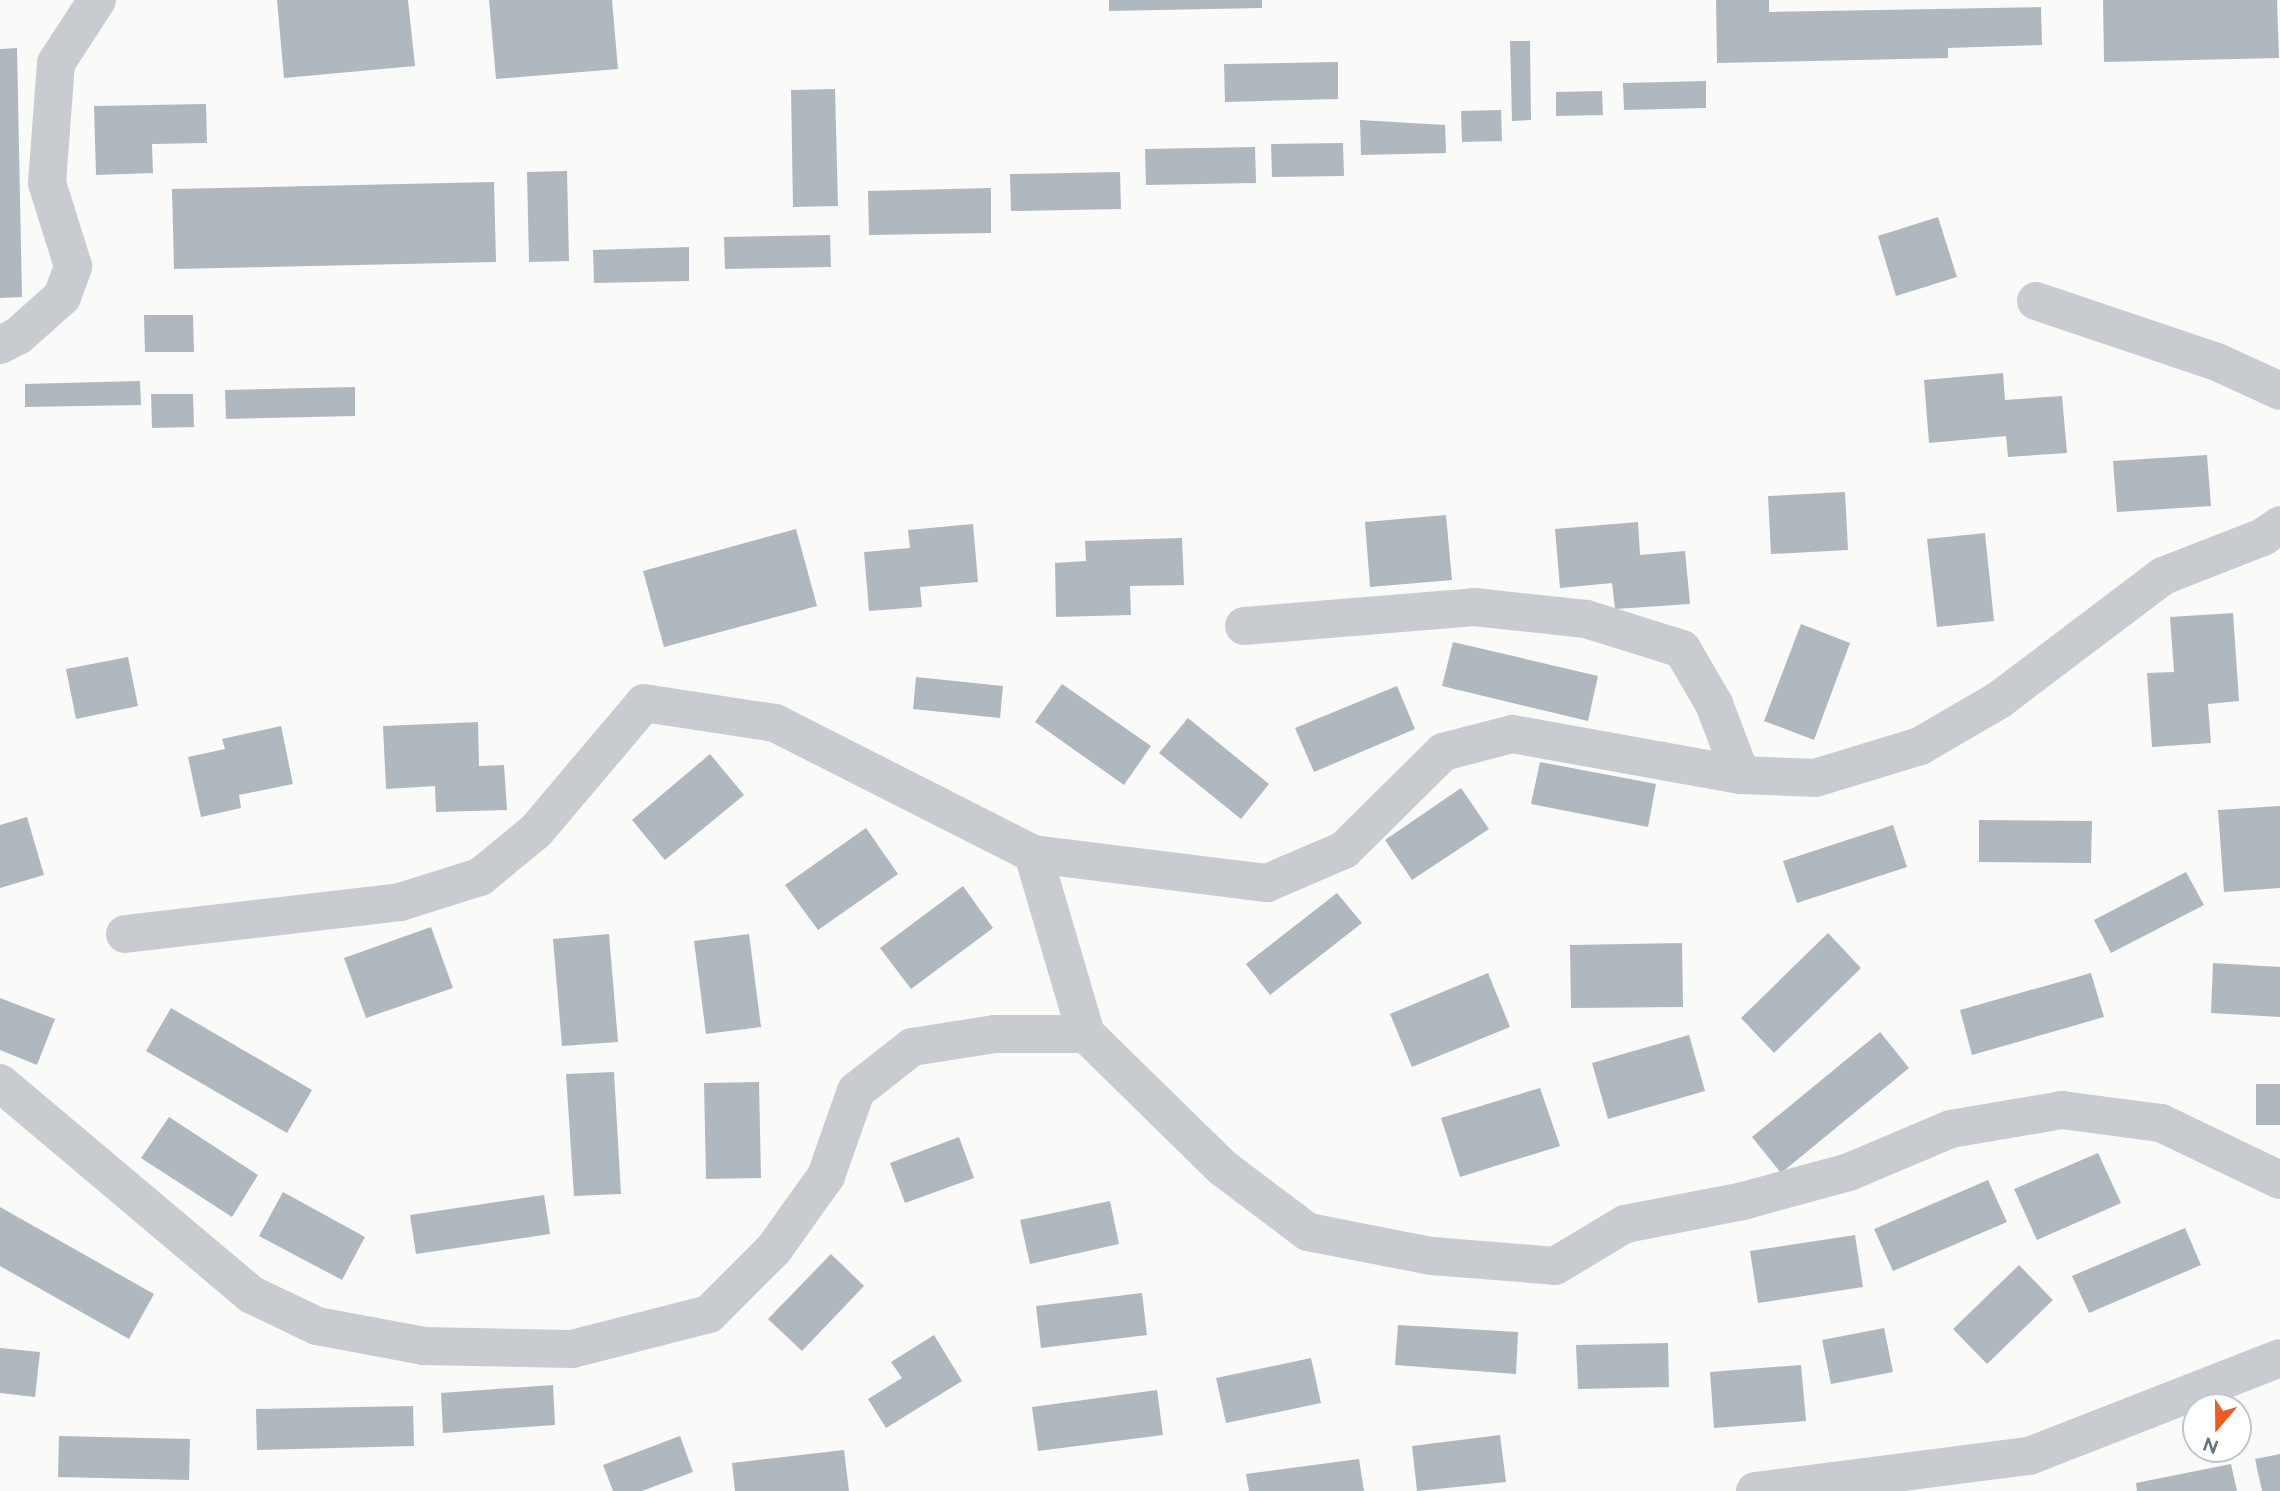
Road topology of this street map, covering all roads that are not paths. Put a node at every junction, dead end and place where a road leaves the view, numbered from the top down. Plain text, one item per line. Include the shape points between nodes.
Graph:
1 (97, 0) edge
2 (2036, 301) dead end
3 (0, 345) edge
4 (2280, 391) edge
5 (2280, 525) edge
6 (1244, 626) dead end
7 (1741, 775) junction
8 (1033, 854) junction
9 (125, 934) dead end
10 (1086, 1034) junction
11 (0, 1083) edge
12 (2280, 1180) edge
13 (2280, 1357) edge
14 (1755, 1491) edge

1 - 3 street via 56,63 47,183 73,266 62,297 19,336
2 - 4 street via 2217,362
5 - 7 street via 2263,537 2163,576 1999,700 1920,746 1815,778
6 - 7 street via 1474,607 1586,619 1682,649 1714,704
7 - 8 street via 1512,734 1443,752 1344,850 1267,883
8 - 9 street via 775,723 644,703 536,831 480,877 400,902
8 - 10 street
10 - 11 street via 995,1034 912,1047 856,1091 826,1176 774,1250 709,1314 572,1349 424,1346 317,1326 252,1295
10 - 12 street via 1223,1168 1308,1231 1432,1256 1555,1266 1625,1224 1743,1201 1849,1172 1951,1129 2062,1110 2161,1123
13 - 14 street via 2029,1456

